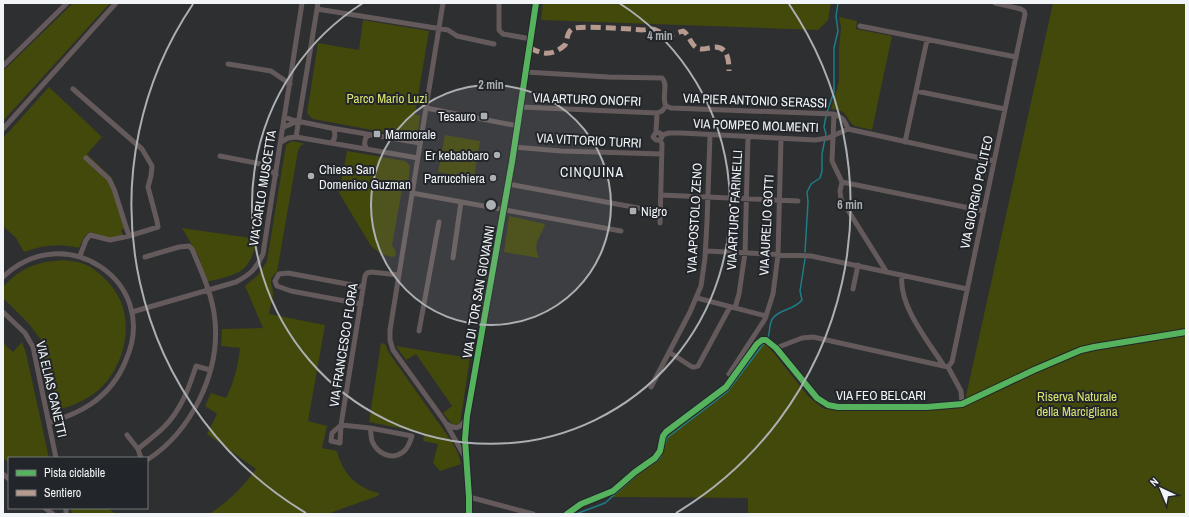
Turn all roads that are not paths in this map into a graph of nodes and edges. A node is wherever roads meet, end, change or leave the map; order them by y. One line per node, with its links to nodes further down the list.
1 (67, 3): 16 (street)
2 (116, 3): 31 (street)
3 (302, 3): 18 (street, VIA CARLO MUSCETTA)
4 (443, 3): 10 (street)
5 (499, 3): 11 (street)
6 (536, 3): 11 (street, VIA DI TOR SAN GIOVANNI)
7 (995, 3): 14 (street, VIA GIORGIO POLITEO)
8 (317, 6): 10 (street); 28 (street)
9 (860, 26): 12 (street)
10 (439, 29): 13 (street); 22 (street)
11 (531, 39): 17 (street, VIA DI TOR SAN GIOVANNI)
12 (927, 40): 14 (street); 20 (street)
13 (494, 44)
14 (1016, 58): 24 (street, VIA GIORGIO POLITEO)
15 (228, 64): 18 (street)
16 (3, 66)
17 (526, 72): 21 (street); 23 (street, VIA DI TOR SAN GIOVANNI)
18 (290, 84): 27 (street, VIA CARLO MUSCETTA)
19 (73, 89): 68 (street)
20 (916, 91): 24 (street); 42 (street)
21 (666, 106): 25 (street, VIA PIER ANTONIO SERASSI); 26 (street, VIA PIER ANTONIO SERASSI)
22 (426, 108): 29 (street); 44 (street)
23 (521, 108): 25 (street, VIA ARTURO ONOFRI); 29 (street, VIA DI TOR SAN GIOVANNI)
24 (1005, 109): 51 (street, VIA GIORGIO POLITEO)
25 (657, 113): 39 (street, VIA ARTURO ONOFRI)
26 (831, 114): 33 (street, VIA PIER ANTONIO SERASSI); 36 (street)
27 (285, 117): 28 (street); 30 (street, VIA CARLO MUSCETTA)
28 (299, 121): 30 (street); 32 (street); 37 (street)
29 (518, 126): 45 (street, VIA DI TOR SAN GIOVANNI)
30 (284, 127): 37 (street); 41 (street, VIA CARLO MUSCETTA)
31 (3, 129)
32 (334, 129): 34 (street); 43 (street)
33 (848, 129): 36 (street, VIA POMPEO MOLMENTI); 42 (street)
34 (370, 135): 44 (street); 46 (street)
35 (710, 135): 38 (street, VIA POMPEO MOLMENTI); 39 (street, VIA POMPEO MOLMENTI); 57 (street, VIA APOSTOLO ZENO)
36 (833, 136): 40 (street, VIA POMPEO MOLMENTI); 53 (street)
37 (296, 137): 41 (street); 43 (street)
38 (748, 137): 40 (street, VIA POMPEO MOLMENTI); 58 (street, VIA ARTURO FARINELLI)
39 (661, 138): 47 (street, VIA ARTURO ONOFRI)
40 (781, 138): 59 (street, VIA AURELIO GOTTI)
41 (281, 142): 52 (street, VIA CARLO MUSCETTA)
42 (905, 142): 51 (street)
43 (331, 143): 46 (street)
44 (420, 143): 50 (street)
45 (514, 147): 47 (street, VIA VITTORIO TURRI); 54 (street, VIA DI TOR SAN GIOVANNI)
46 (367, 150): 50 (street)
47 (662, 154): 56 (street, VIA ARTURO ONOFRI)
48 (220, 156): 52 (street)
49 (86, 158): 68 (street)
50 (418, 158): 55 (street)
51 (994, 161): 63 (street, VIA GIORGIO POLITEO)
52 (276, 175): 83 (street, VIA CARLO MUSCETTA)
53 (842, 182): 63 (street); 76 (street)
54 (508, 184): 62 (street, VIA DI TOR SAN GIOVANNI); 64 (street)
55 (412, 193): 61 (street); 77 (street)
56 (661, 195): 57 (street); 64 (street, VIA ARTURO ONOFRI)
57 (708, 197): 58 (street); 69 (street, VIA APOSTOLO ZENO)
58 (746, 199): 59 (street); 70 (street, VIA ARTURO FARINELLI)
59 (779, 200): 60 (street); 71 (street, VIA AURELIO GOTTI)
60 (798, 201)
61 (461, 202): 62 (street); 74 (street)
62 (503, 210): 67 (street); 101 (street, VIA DI TOR SAN GIOVANNI)
63 (984, 211): 81 (street, VIA GIORGIO POLITEO)
64 (660, 212): 66 (street, VIA ARTURO ONOFRI)
65 (439, 222): 90 (street)
66 (660, 223)
67 (620, 231)
68 (129, 236): 72 (street)
69 (706, 251): 70 (street); 84 (street, VIA APOSTOLO ZENO)
70 (745, 253): 71 (street); 86 (street, VIA ARTURO FARINELLI)
71 (778, 255): 75 (street); 89 (street, VIA AURELIO GOTTI)
72 (80, 256): 79 (street); 88 (street)
73 (145, 257): 83 (street)
74 (453, 258)
75 (858, 265): 76 (street); 82 (street)
76 (886, 271): 78 (street)
77 (399, 275): 80 (street, VIA FRANCESCO FLORA); 102 (street)
78 (902, 275): 81 (street); 96 (street)
79 (3, 277)
80 (363, 287): 85 (street, VIA FRANCESCO FLORA); 85 (street)
81 (967, 288): 96 (street, VIA GIORGIO POLITEO)
82 (853, 289)
83 (209, 290): 88 (street, VIA CARLO MUSCETTA); 97 (street)
84 (697, 298): 86 (street); 95 (street, VIA APOSTOLO ZENO)
85 (360, 304): 104 (street, VIA FRANCESCO FLORA)
86 (733, 307): 89 (street); 95 (street, VIA ARTURO FARINELLI)
87 (3, 312): 103 (street, VIA ELIAS CANETTI)
88 (132, 312): 103 (street)
89 (766, 316): 92 (street, VIA AURELIO GOTTI)
90 (419, 331)
91 (1186, 332): 100 (street, VIA FEO BELCARI)
92 (751, 342): 93 (street); 98 (street, VIA AURELIO GOTTI)
93 (756, 345): 94 (street, VIA FEO BELCARI); 115 (street)
94 (776, 348): 96 (street); 100 (street, VIA FEO BELCARI)
95 (669, 352): 99 (street, VIA APOSTOLO ZENO)
96 (946, 366): 100 (street)
97 (210, 370): 106 (street); 109 (street)
98 (729, 374)
99 (651, 387)
100 (962, 404)
101 (467, 416): 102 (street); 110 (street, VIA DI TOR SAN GIOVANNI)
102 (445, 422): 110 (street)
103 (49, 423): 107 (street, VIA ELIAS CANETTI)
104 (370, 428): 104 (street)
105 (127, 435): 106 (street)
106 (138, 449): 108 (street)
107 (56, 457)
108 (141, 457)
109 (148, 459)
110 (466, 460): 111 (street, VIA DI TOR SAN GIOVANNI)
111 (469, 497): 112 (street); 113 (street, VIA DI TOR SAN GIOVANNI)
112 (520, 512): 114 (street)
113 (469, 514)
114 (533, 514)
115 (567, 514)

